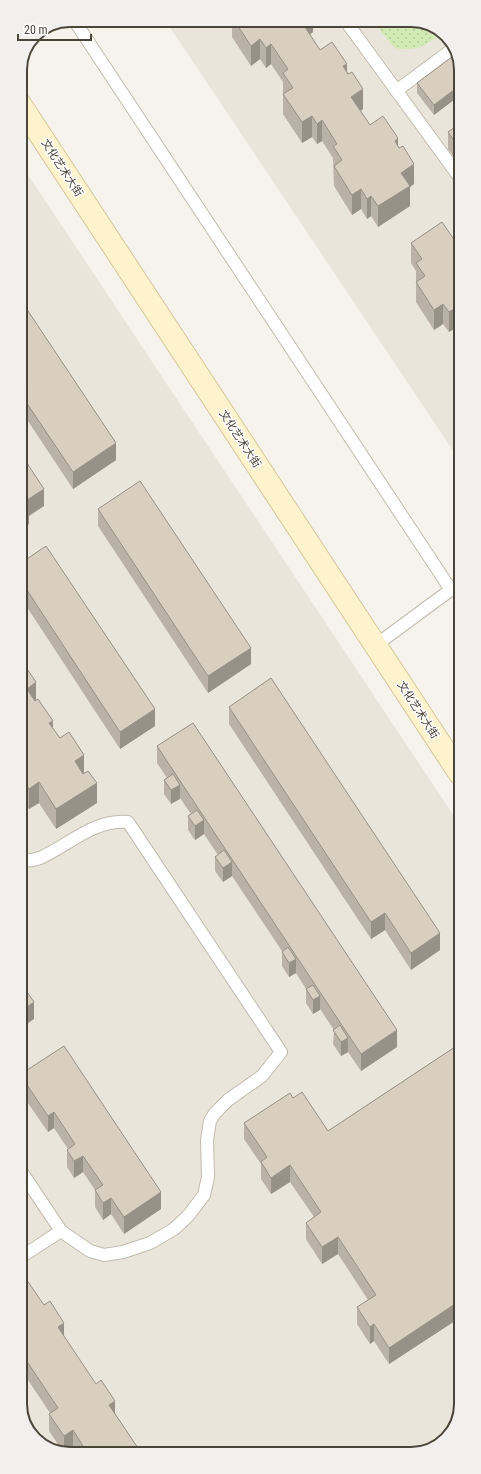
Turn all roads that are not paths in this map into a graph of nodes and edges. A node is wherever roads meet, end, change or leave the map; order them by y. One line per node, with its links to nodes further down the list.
1 (79, 27): 7 (lane)
2 (350, 27): 4 (lane)
3 (450, 51): 4 (lane)
4 (396, 91): 6 (lane)
5 (27, 115): 9 (street, 文化艺术大街)
6 (454, 170)
7 (454, 583)
8 (454, 587): 9 (lane)
9 (376, 645): 10 (street, 文化艺术大街)
10 (454, 765)
11 (27, 860): 13 (lane)
12 (27, 1179): 13 (lane)
13 (62, 1231): 14 (lane)
14 (27, 1254)

